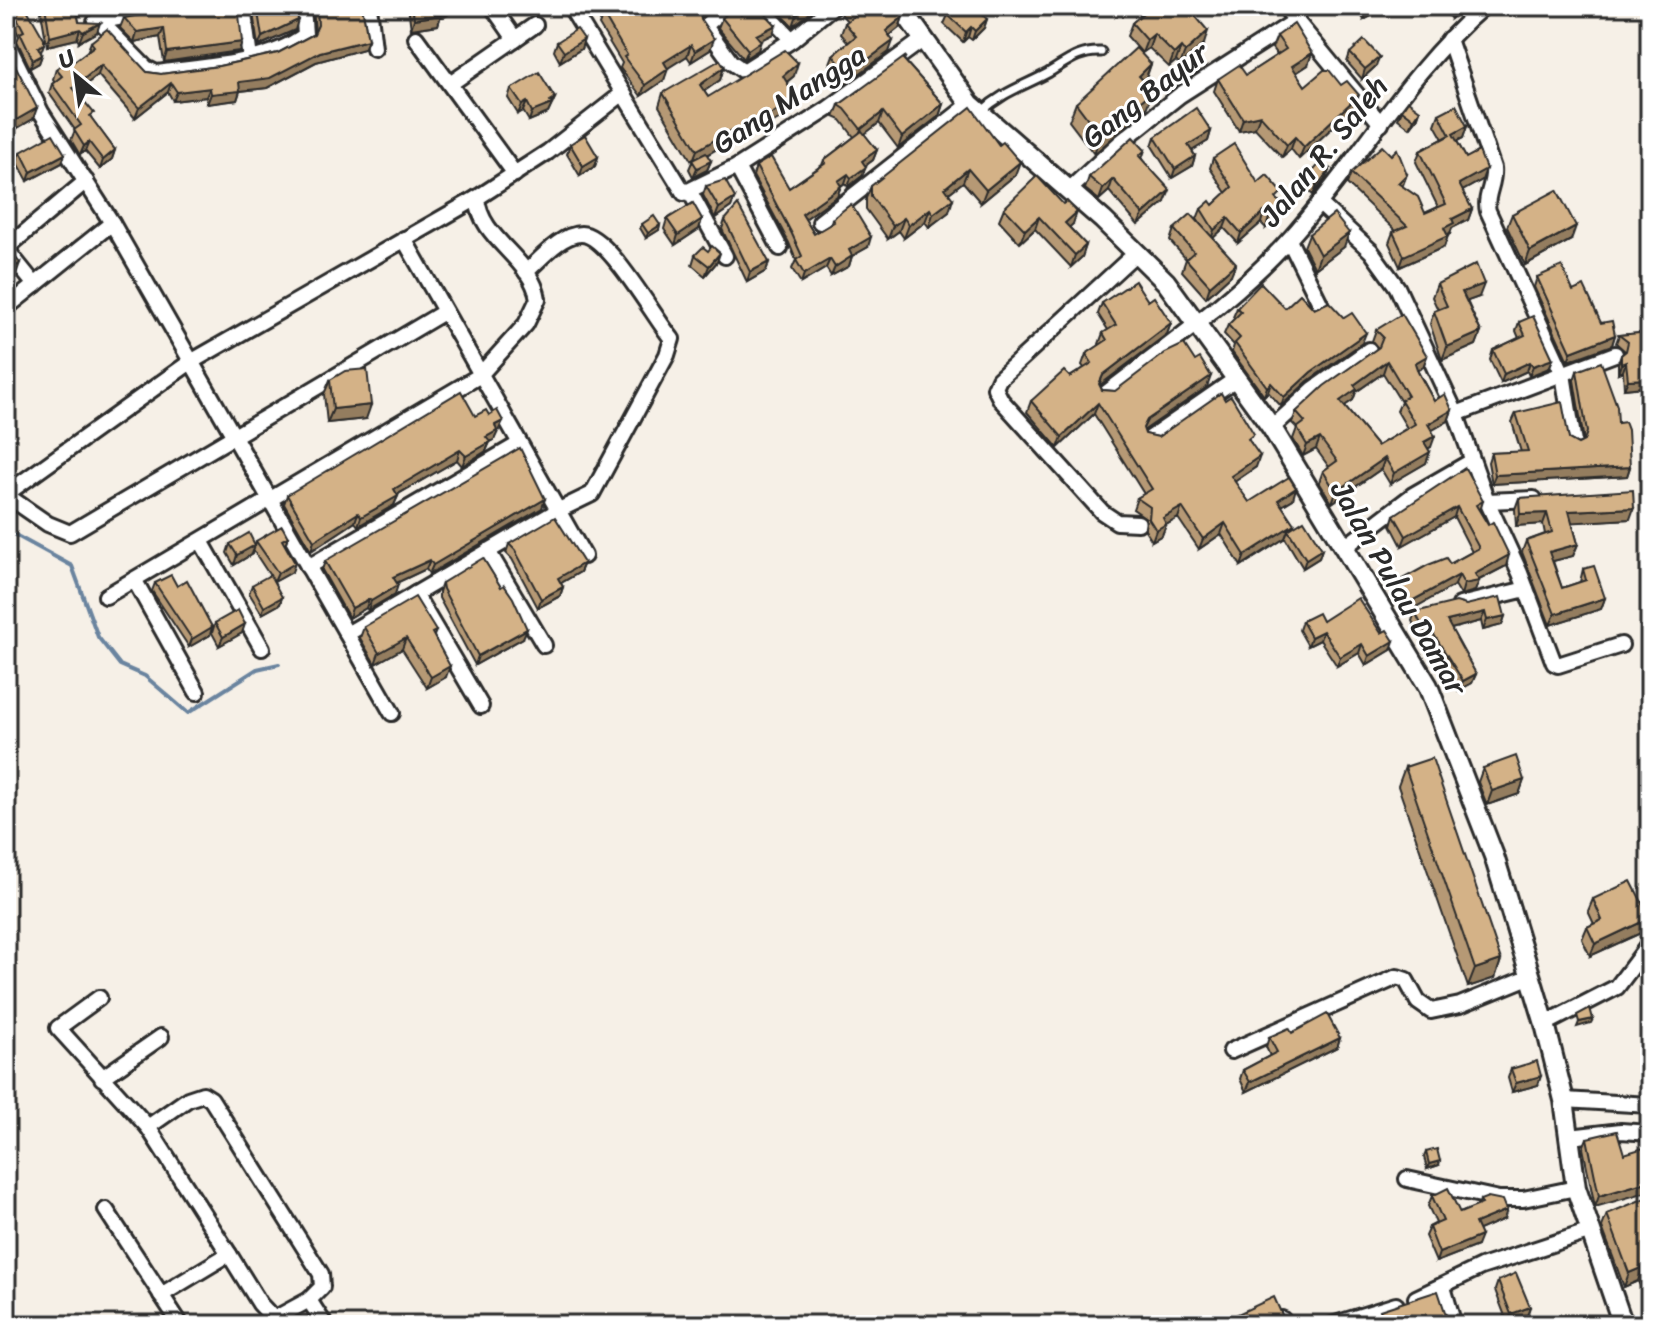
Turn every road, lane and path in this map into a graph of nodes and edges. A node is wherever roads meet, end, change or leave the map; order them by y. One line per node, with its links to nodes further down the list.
1 (186, 6): 14 (street)
2 (243, 6): 25 (street)
3 (303, 6): 25 (street)
4 (369, 6): 23 (street)
5 (492, 6): 18 (street)
6 (570, 6): 27 (street)
7 (728, 6): 20 (street)
8 (760, 6): 20 (street)
9 (833, 6): 20 (street)
10 (900, 6): 22 (street, Jalan Pulau Damar)
11 (1284, 6): 13 (street)
12 (1484, 6): 19 (street, Jalan R. Saleh)
13 (1297, 20): 29 (street); 33 (street, Gang Bayur)
14 (100, 21): 15 (street); 25 (street)
15 (83, 24)
16 (535, 25): 18 (street)
17 (416, 38): 26 (street)
18 (515, 39): 26 (street)
19 (1449, 39): 29 (street, Jalan R. Saleh); 53 (street)
20 (792, 40)
21 (6, 41): 32 (street)
22 (921, 41): 28 (street, Jalan Pulau Damar); 30 (street, Gang Mangga)
23 (374, 48)
24 (1101, 52): 28 (lane)
25 (250, 59)
26 (450, 84): 31 (street)
27 (622, 94): 31 (street); 34 (street)
28 (975, 108): 33 (street, Jalan Pulau Damar); 37 (street)
29 (1381, 124): 36 (street, Jalan R. Saleh)
30 (737, 167): 34 (street, Gang Mangga); 41 (street)
31 (515, 174): 35 (street)
32 (86, 181): 38 (street); 45 (street)
33 (1069, 190): 42 (street, Jalan Pulau Damar)
34 (686, 192): 43 (street)
35 (477, 198): 39 (street); 44 (street)
36 (1320, 204): 40 (street, Jalan R. Saleh); 57 (street)
37 (820, 222)
38 (112, 223): 45 (street); 52 (street)
39 (404, 239): 48 (street); 52 (street)
40 (1289, 240): 46 (street); 49 (street, Jalan R. Saleh)
41 (780, 248)
42 (1137, 252): 49 (street, Jalan Pulau Damar); 69 (street)
43 (725, 256)
44 (526, 272): 54 (street); 68 (street)
45 (35, 285): 47 (street)
46 (1320, 303)
47 (6, 308)
48 (444, 312): 54 (street); 59 (street)
49 (1196, 321): 55 (street, Jalan Pulau Damar); 56 (street, Jalan R. Saleh)
50 (1369, 350): 58 (street)
51 (1615, 354): 53 (street)
52 (189, 363): 59 (street); 64 (street)
53 (1563, 374): 57 (street); 61 (street)
54 (479, 376): 62 (street); 66 (street)
55 (1237, 378): 58 (street, Jalan Pulau Damar); 60 (street)
56 (1105, 394)
57 (1456, 414): 63 (street)
58 (1272, 428): 71 (street, Jalan Pulau Damar)
59 (231, 437): 64 (street); 66 (street)
60 (1149, 439)
61 (1574, 443)
62 (519, 444): 68 (street); 74 (street)
63 (1472, 461): 67 (street); 71 (street)
64 (6, 495)
65 (1546, 498): 67 (street)
66 (269, 501): 70 (street); 74 (street)
67 (1487, 501): 76 (street)
68 (557, 511): 72 (street); 73 (street)
69 (1138, 523)
70 (201, 541): 75 (street); 83 (street)
71 (1345, 547): 88 (street, Jalan Pulau Damar)
72 (488, 551): 77 (street); 81 (street)
73 (584, 556)
74 (308, 567): 80 (street)
75 (135, 581): 78 (street); 84 (street)
76 (1526, 589): 79 (street); 82 (street)
77 (415, 594): 80 (street); 85 (street)
78 (106, 596)
79 (1460, 605)
80 (347, 634): 86 (street)
81 (544, 645)
82 (1621, 645)
83 (262, 648)
84 (197, 692)
85 (481, 706)
86 (392, 713)
87 (1650, 943): 90 (street)
88 (1531, 976): 90 (street, Jalan Pulau Damar); 92 (street)
89 (99, 998): 93 (street)
90 (1545, 1024): 95 (street, Jalan Pulau Damar)
91 (161, 1037): 93 (street)
92 (1231, 1051)
93 (102, 1078): 96 (street)
94 (1650, 1105): 95 (street)
95 (1567, 1120): 97 (street); 99 (street, Jalan Pulau Damar)
96 (148, 1127): 102 (street); 105 (street)
97 (1650, 1133)
98 (1407, 1179): 99 (street)
99 (1576, 1188): 101 (street, Jalan Pulau Damar)
100 (106, 1210): 104 (street)
101 (1591, 1231): 103 (street); 111 (street, Jalan Pulau Damar)
102 (229, 1254): 104 (street); 105 (street)
103 (1443, 1287): 109 (street); 110 (street)
104 (161, 1295): 107 (street)
105 (309, 1300): 108 (street)
106 (1650, 1320): 112 (lane)
107 (181, 1325)
108 (325, 1325)
109 (1332, 1325)
110 (1454, 1325)
111 (1623, 1325)
112 (1640, 1325)

